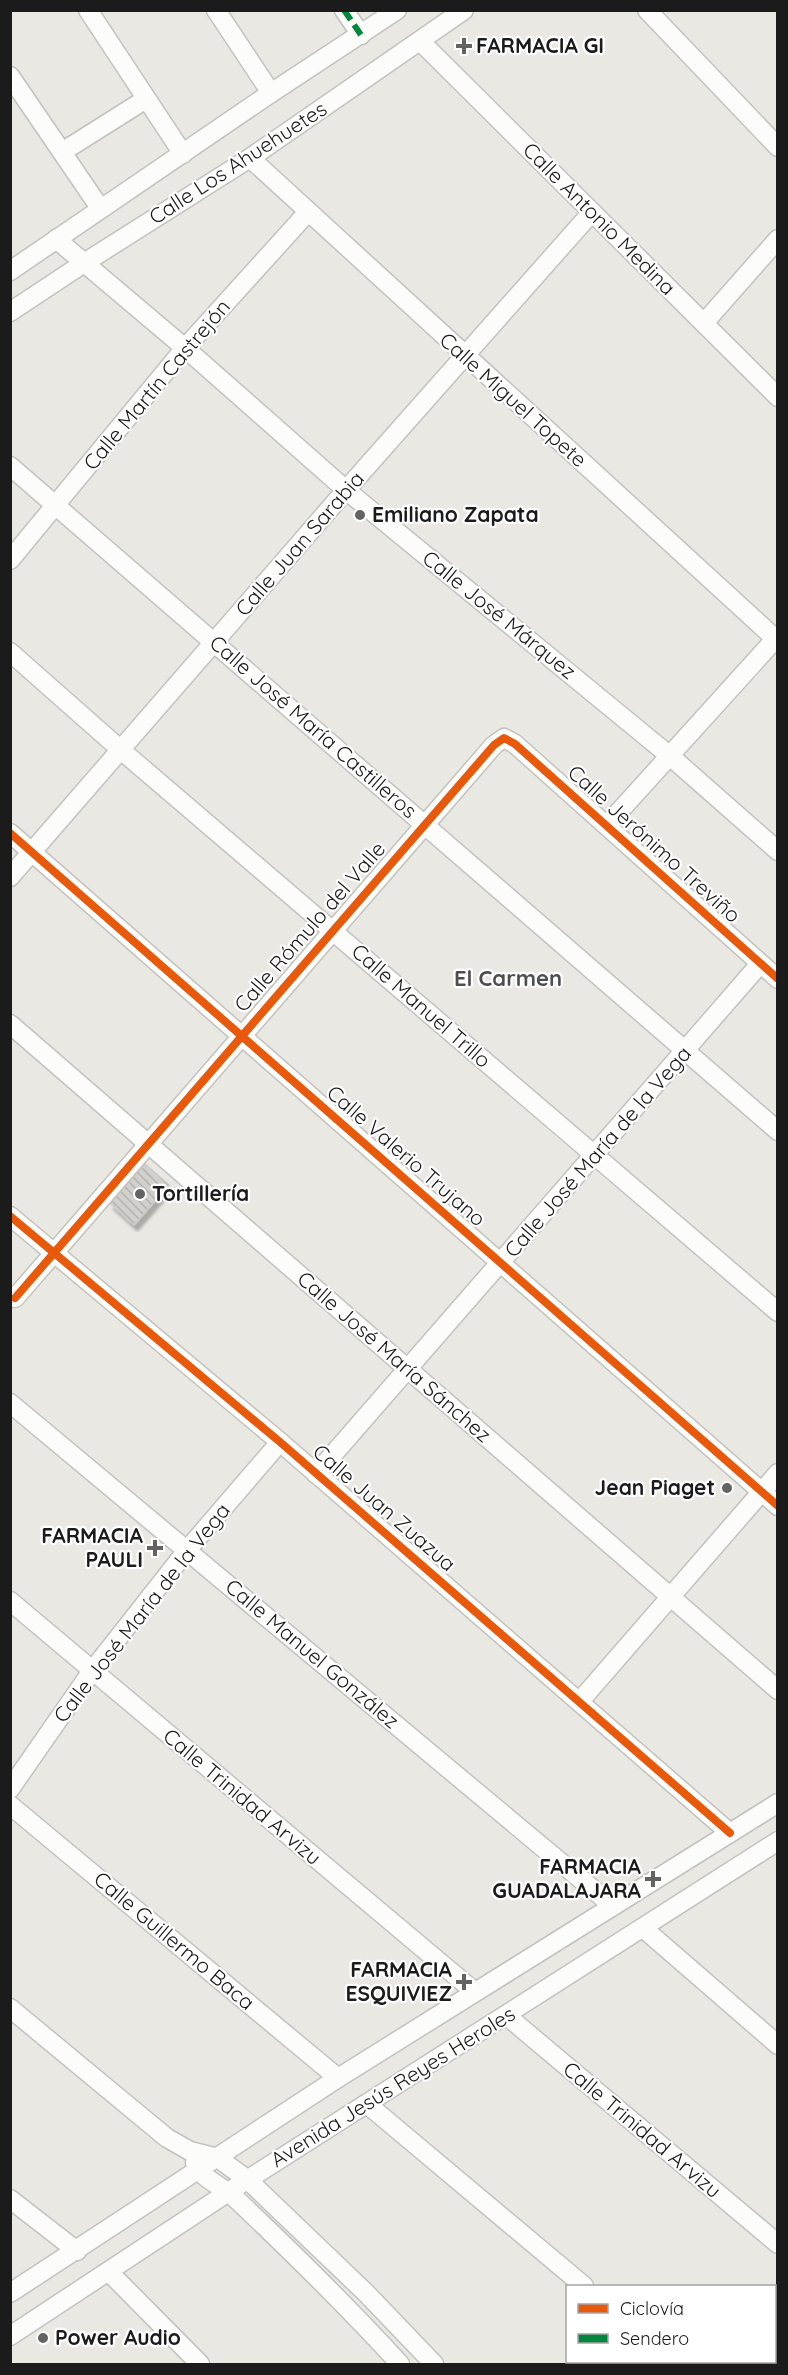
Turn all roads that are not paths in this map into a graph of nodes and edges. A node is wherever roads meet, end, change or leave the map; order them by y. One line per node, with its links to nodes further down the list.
1 (88, 10): 11 (street)
2 (216, 10): 10 (street)
3 (344, 10): 7 (street)
4 (397, 10): 7 (street, Calle Los Ahuehuetes)
5 (464, 10): 8 (street, Calle Los Ahuehuetes)
6 (648, 10): 12 (street)
7 (361, 35): 10 (street, Calle Los Ahuehuetes)
8 (420, 41): 15 (street, Calle Los Ahuehuetes); 17 (street, Calle Antonio Medina)
9 (10, 76): 13 (street)
10 (271, 93): 14 (street, Calle Los Ahuehuetes)
11 (146, 99): 13 (street); 14 (street)
12 (777, 147)
13 (62, 152): 16 (street)
14 (183, 154): 16 (street, Calle Los Ahuehuetes)
15 (250, 158): 18 (street, Calle Miguel Topete); 21 (street, Calle Los Ahuehuetes)
16 (100, 208): 19 (street, Calle Los Ahuehuetes)
17 (592, 212): 24 (street, Calle Antonio Medina); 26 (street, Calle Juan Sarabia)
18 (308, 213): 25 (street, Calle Martín Castrejón); 26 (street, Calle Miguel Topete)
19 (56, 239): 21 (street, Calle José Márquez); 22 (street, Calle Los Ahuehuetes)
20 (777, 239): 24 (street)
21 (84, 263): 23 (street, Calle Los Ahuehuetes); 25 (street, Calle José Márquez)
22 (10, 271)
23 (10, 312)
24 (704, 323): 27 (street, Calle Antonio Medina)
25 (185, 348): 29 (street, Calle José Márquez); 30 (street, Calle Martín Castrejón)
26 (465, 356): 29 (street, Calle Juan Sarabia); 32 (street, Calle Miguel Topete)
27 (777, 397)
28 (10, 466): 30 (street, Calle José María Castilleros)
29 (346, 490): 33 (street, Calle Juan Sarabia); 37 (street, Calle José Márquez)
30 (56, 506): 31 (street, Calle Martín Castrejón); 33 (street, Calle José María Castilleros)
31 (10, 560)
32 (777, 638): 37 (street)
33 (216, 642): 36 (street, Calle Juan Sarabia); 38 (street, Calle José María Castilleros)
34 (10, 652): 36 (street, Calle Manuel Trillo)
35 (504, 738): 38 (street, Calle Rómulo del Valle); 39 (street, Calle Jerónimo Treviño)
36 (121, 750): 42 (street, Calle Juan Sarabia); 44 (street, Calle Manuel Trillo)
37 (670, 756): 39 (street); 41 (street, Calle José Márquez)
38 (424, 824): 44 (street, Calle Rómulo del Valle); 49 (street, Calle José María Castilleros)
39 (607, 825): 45 (street, Calle Jerónimo Treviño)
40 (10, 833): 42 (street, Calle Valerio Trujano)
41 (777, 851)
42 (32, 852): 43 (street, Calle Juan Sarabia); 48 (street, Calle Valerio Trujano)
43 (10, 877)
44 (332, 930): 48 (street, Calle Rómulo del Valle); 52 (street, Calle Manuel Trillo)
45 (760, 964): 46 (street, Calle Jerónimo Treviño); 49 (street, Calle José María de la Vega)
46 (777, 979)
47 (10, 1023): 51 (street, Calle José María Sánchez)
48 (241, 1035): 51 (street, Calle Rómulo del Valle); 55 (street, Calle Valerio Trujano)
49 (686, 1052): 50 (street, Calle José María Castilleros); 52 (street, Calle José María de la Vega)
50 (777, 1131)
51 (148, 1143): 54 (street, Calle Rómulo del Valle); 58 (street, Calle José María Sánchez)
52 (595, 1156): 55 (street, Calle José María de la Vega); 57 (street, Calle Manuel Trillo)
53 (10, 1216): 54 (street, Calle Juan Zuazua)
54 (54, 1253): 56 (street, Calle Rómulo del Valle); 60 (street, Calle Juan Zuazua)
55 (501, 1263): 58 (street, Calle José María de la Vega); 63 (street, Calle Valerio Trujano)
56 (15, 1298)
57 (777, 1312)
58 (408, 1369): 61 (street, Calle José María de la Vega); 66 (street, Calle José María Sánchez)
59 (10, 1403): 65 (street, Calle Manuel González)
60 (280, 1442): 61 (street, Calle Juan Zuazua); 65 (street, Calle José María de la Vega)
61 (316, 1473): 70 (street, Calle Juan Zuazua)
62 (777, 1473): 63 (street)
63 (761, 1491): 64 (street, Calle Valerio Trujano); 66 (street)
64 (777, 1506)
65 (188, 1549): 68 (street, Calle José María de la Vega); 76 (street, Calle Manuel González)
66 (670, 1596): 69 (street, Calle José María Sánchez); 70 (street)
67 (10, 1601): 68 (street, Calle Trinidad Arvizu)
68 (92, 1671): 71 (street, Calle José María de la Vega); 78 (street, Calle Trinidad Arvizu)
69 (777, 1690)
70 (580, 1701): 74 (street, Calle Juan Zuazua)
71 (10, 1789)
72 (777, 1803): 74 (street, Avenida Jesús Reyes Heroles)
73 (10, 1805): 82 (street, Calle Guillermo Baca)
74 (730, 1833): 76 (street, Avenida Jesús Reyes Heroles)
75 (777, 1840): 77 (street, Avenida Jesús Reyes Heroles)
76 (613, 1906): 78 (street, Avenida Jesús Reyes Heroles)
77 (643, 1928): 80 (street, Avenida Jesús Reyes Heroles); 81 (street)
78 (475, 1992): 82 (street, Avenida Jesús Reyes Heroles)
79 (10, 2008): 84 (street)
80 (507, 2016): 83 (street, Avenida Jesús Reyes Heroles); 90 (street, Calle Trinidad Arvizu)
81 (777, 2044)
82 (338, 2078): 85 (street, Avenida Jesús Reyes Heroles)
83 (368, 2104): 87 (street, Avenida Jesús Reyes Heroles); 93 (street)
84 (190, 2151): 85 (street); 86 (street)
85 (218, 2158): 86 (street, Avenida Jesús Reyes Heroles); 87 (street)
86 (198, 2171): 88 (street); 91 (street, Avenida Jesús Reyes Heroles)
87 (248, 2180): 88 (street, Avenida Jesús Reyes Heroles); 98 (street)
88 (229, 2192): 92 (street, Avenida Jesús Reyes Heroles); 97 (street)
89 (10, 2199): 91 (street)
90 (777, 2244)
91 (77, 2251): 94 (street, Avenida Jesús Reyes Heroles)
92 (109, 2272): 95 (street, Avenida Jesús Reyes Heroles); 96 (street)
93 (583, 2285)
94 (10, 2293)
95 (10, 2336)
96 (200, 2364)
97 (400, 2364)
98 (434, 2364)

